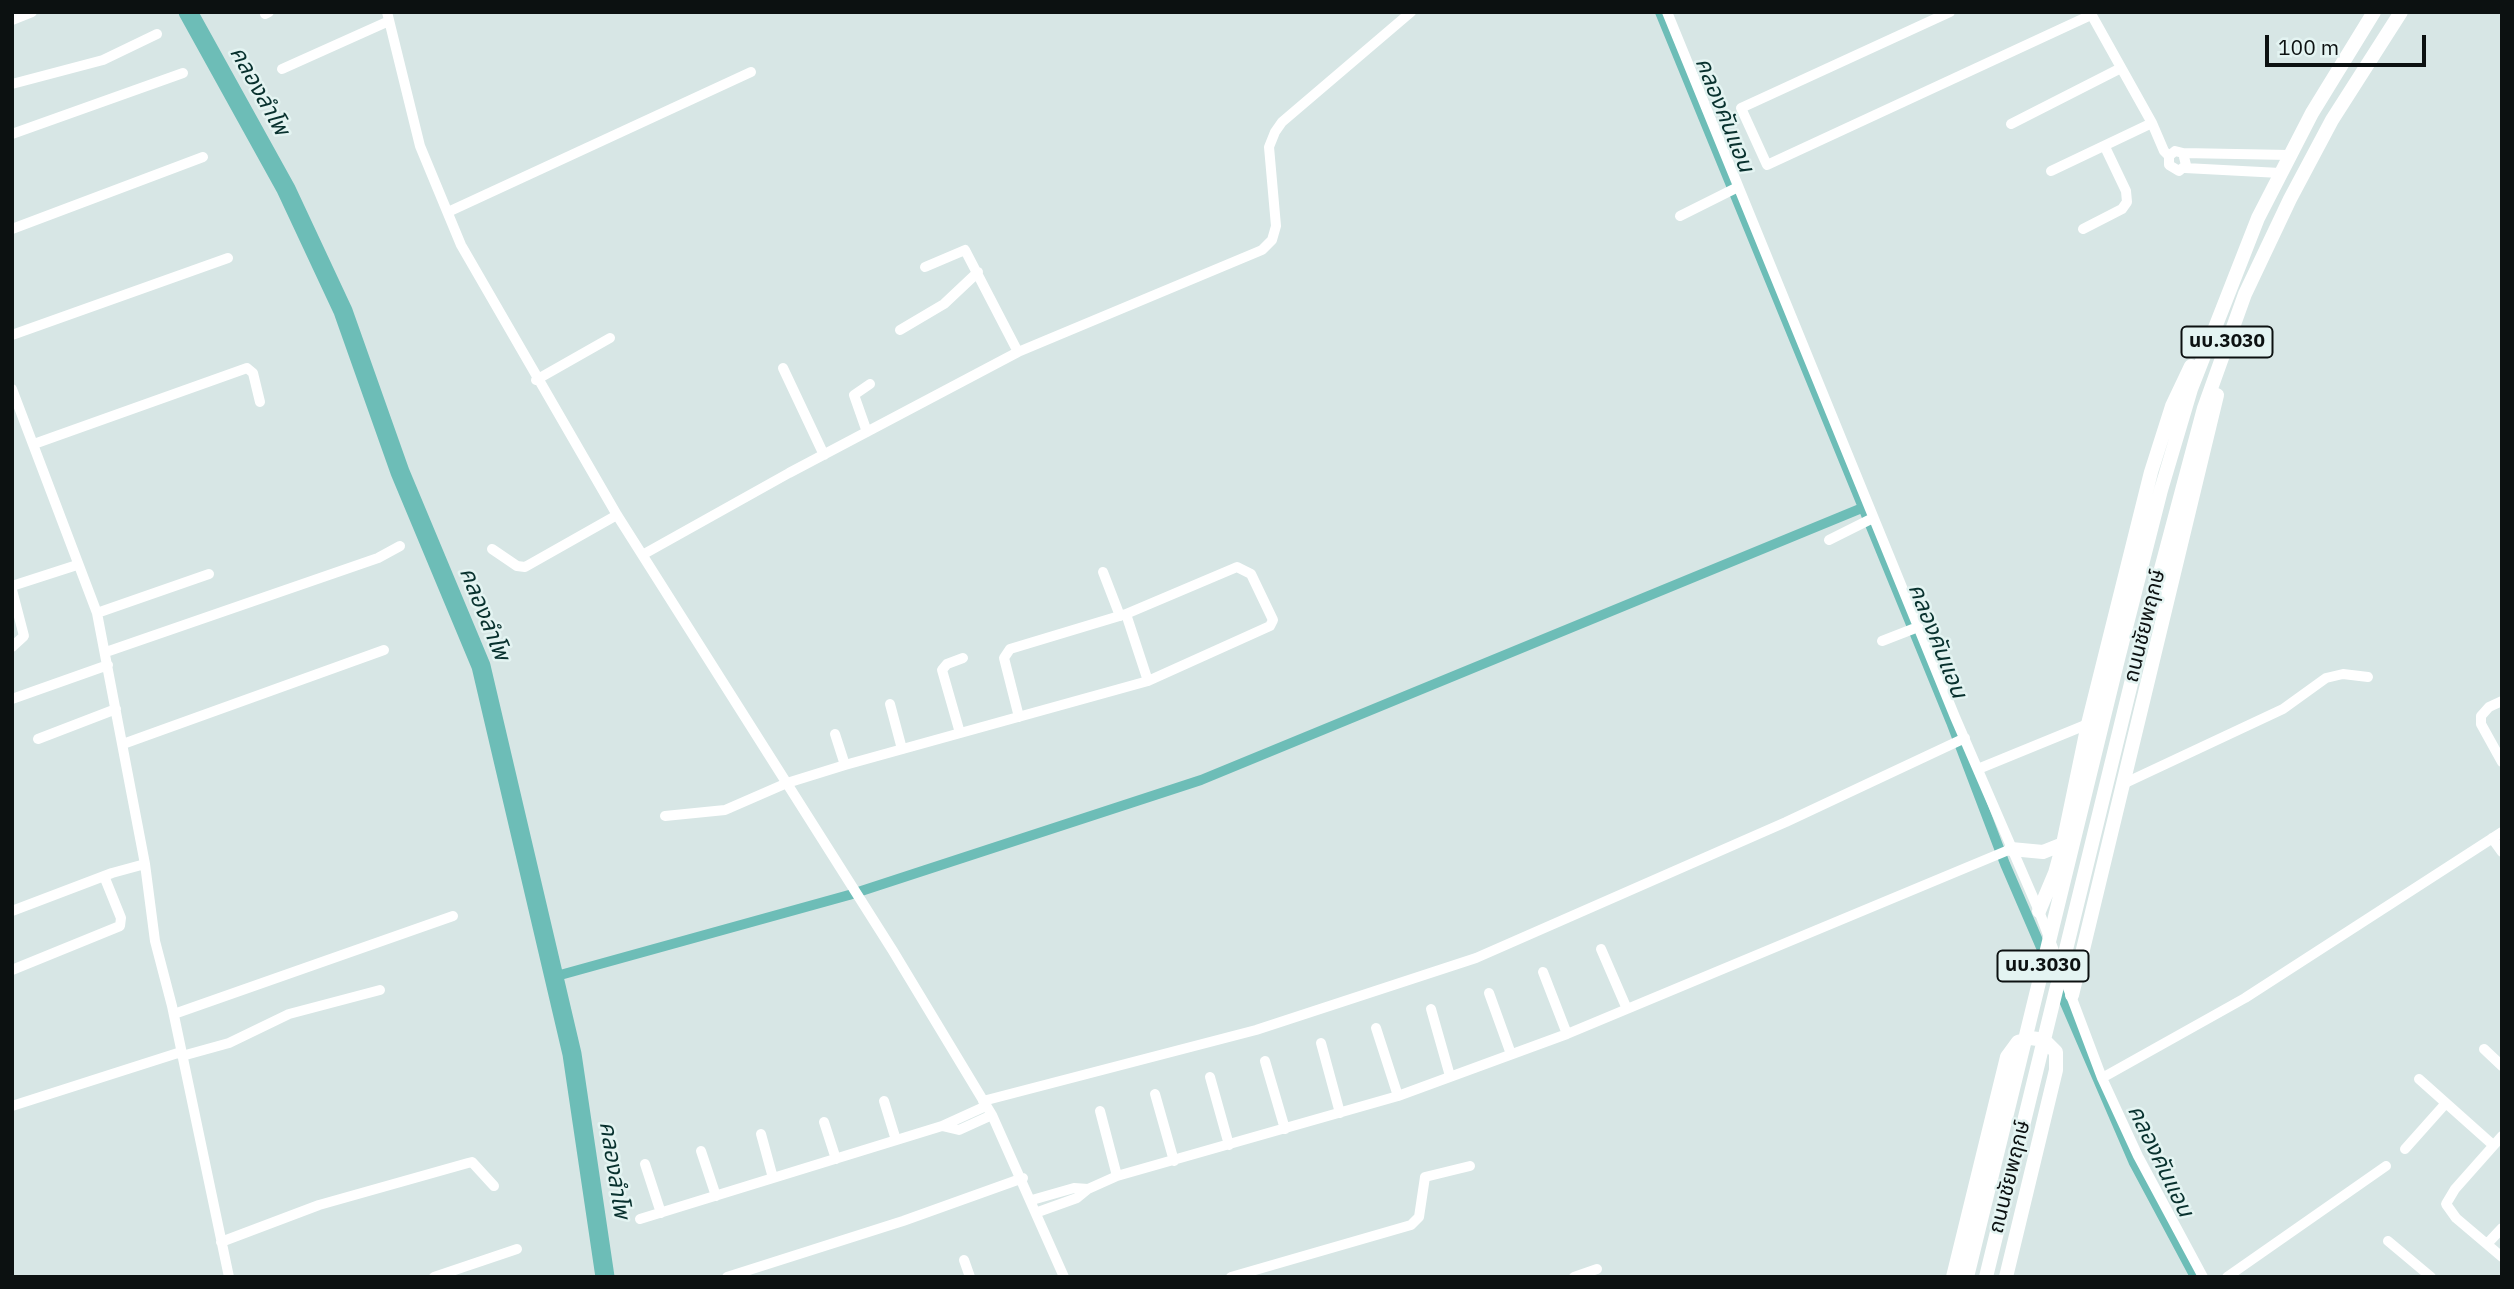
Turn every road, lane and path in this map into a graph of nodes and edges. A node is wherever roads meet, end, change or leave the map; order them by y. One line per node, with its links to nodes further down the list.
1 (32, 12): 11 (street)
2 (1411, 12): 44 (street)
3 (1667, 12): 31 (street)
4 (1950, 12): 9 (street)
5 (2368, 12): 14 (main road)
6 (2374, 12): 14 (main road, ถนนชัยพฤกษ์ / นบ.3030)
7 (2401, 12): 13 (main road, ถนนชัยพฤกษ์ / นบ.3030)
8 (2408, 12): 13 (main road)
9 (2091, 13): 15 (street)
10 (388, 17): 16 (street); 32 (street)
11 (12, 20)
12 (157, 34): 19 (street)
13 (2376, 49): 40 (main road, ถนนชัยพฤกษ์ / นบ.3030)
14 (2339, 66): 25 (main road, ถนนชัยพฤกษ์ / นบ.3030)
15 (2121, 68): 20 (street); 21 (street)
16 (282, 69)
17 (751, 72): 32 (street)
18 (183, 73): 22 (street)
19 (12, 84)
20 (2152, 123): 23 (street); 26 (street)
21 (2011, 124)
22 (12, 134)
23 (2105, 148): 29 (street); 35 (street)
24 (2183, 153): 25 (street); 26 (street); 28 (street)
25 (2289, 155): 30 (main road, ถนนชัยพฤกษ์ / นบ.3030)
26 (2169, 156): 28 (street)
27 (203, 157): 34 (street)
28 (2185, 167): 30 (street)
29 (2051, 171)
30 (2280, 173): 39 (main road, ถนนชัยพฤกษ์ / นบ.3030)
31 (1736, 188): 33 (street); 55 (street)
32 (448, 212): 46 (street)
33 (1679, 216)
34 (12, 229)
35 (2083, 229)
36 (228, 258): 42 (street)
37 (925, 267): 38 (street)
38 (978, 272): 41 (street); 44 (street)
39 (2218, 315): 80 (main road); 173 (main road, ถนนชัยพฤกษ์ / นบ.3030)
40 (2236, 319): 91 (main road); 174 (main road, ถนนชัยพฤกษ์ / นบ.3030)
41 (900, 330)
42 (12, 335)
43 (610, 338): 46 (street)
44 (1018, 352): 51 (street)
45 (783, 368): 53 (street)
46 (536, 380): 54 (street)
47 (870, 384): 51 (street)
48 (12, 389): 50 (street)
49 (260, 402): 52 (street)
50 (17, 417): 52 (street)
51 (867, 432): 53 (street)
52 (34, 444): 60 (street)
53 (824, 454): 59 (street)
54 (617, 515): 58 (street); 59 (street)
55 (1870, 519): 56 (street); 66 (street)
56 (1829, 540)
57 (400, 546): 70 (street)
58 (492, 548)
59 (644, 554): 90 (street)
60 (77, 565): 63 (street); 64 (street)
61 (1103, 572): 65 (street)
62 (209, 574): 64 (street)
63 (12, 588): 68 (street)
64 (97, 613): 70 (street)
65 (1123, 615): 74 (street); 74 (street); 79 (street)
66 (1916, 628): 67 (street); 83 (street)
67 (1887, 639)
68 (12, 647)
69 (384, 650): 85 (street)
70 (106, 652): 72 (street)
71 (963, 658): 81 (street)
72 (108, 665): 75 (street); 78 (street)
73 (2368, 677): 91 (street)
74 (1148, 681): 79 (street)
75 (12, 699)
76 (2502, 701): 87 (street)
77 (890, 704): 86 (street)
78 (116, 709): 84 (street); 85 (street)
79 (1018, 717): 81 (street)
80 (2088, 724): 89 (street); 94 (main road)
81 (960, 733): 86 (street)
82 (835, 734): 88 (street)
83 (1964, 738): 89 (street); 130 (street)
84 (38, 739)
85 (123, 744): 97 (street)
86 (902, 749): 88 (street)
87 (2502, 762)
88 (845, 765): 90 (street)
89 (1979, 769): 95 (street)
90 (787, 783): 92 (street); 130 (street)
91 (2123, 784): 99 (main road)
92 (665, 816)
93 (2497, 835): 96 (street); 123 (street)
94 (2063, 844): 95 (main road); 98 (main road)
95 (2006, 850): 102 (street); 111 (street)
96 (2502, 852)
97 (145, 864): 100 (street); 112 (street)
98 (2054, 873): 99 (main road); 102 (main road)
99 (2102, 874): 109 (main road)
100 (104, 876): 101 (street); 105 (street)
101 (12, 911)
102 (2039, 911): 109 (street)
103 (453, 916): 112 (street)
104 (1601, 950): 111 (street)
105 (12, 970)
106 (1544, 972): 114 (street)
107 (380, 990): 117 (street)
108 (1489, 993): 118 (street)
109 (2072, 996): 123 (street)
110 (1431, 1009): 121 (street)
111 (1627, 1009): 114 (street)
112 (174, 1014): 117 (street)
113 (1376, 1028): 126 (street)
114 (1567, 1034): 118 (street)
115 (1321, 1042): 132 (street)
116 (2484, 1049): 120 (street)
117 (182, 1054): 129 (street); 159 (street)
118 (1511, 1054): 121 (street)
119 (1265, 1061): 134 (street)
120 (2502, 1066)
121 (1450, 1076): 126 (street)
122 (1210, 1077): 138 (street)
123 (2102, 1078): 176 (street)
124 (2419, 1079): 128 (street)
125 (1155, 1094): 143 (street)
126 (1398, 1096): 132 (street)
127 (884, 1101): 137 (street)
128 (2446, 1103): 139 (street); 140 (street)
129 (12, 1106)
130 (987, 1107): 137 (street); 149 (street)
131 (1100, 1111): 147 (street)
132 (1340, 1113): 134 (street)
133 (824, 1122): 142 (street)
134 (1285, 1129): 138 (street)
135 (761, 1134): 148 (street)
136 (2502, 1136): 139 (street)
137 (896, 1140): 142 (street)
138 (1229, 1145): 143 (street)
139 (2493, 1145): 160 (street)
140 (2405, 1149)
141 (701, 1151): 152 (street)
142 (836, 1159): 148 (street)
143 (1174, 1161): 147 (street)
144 (645, 1164): 155 (street)
145 (1470, 1166): 170 (street)
146 (2386, 1166): 177 (street)
147 (1117, 1176): 151 (street)
148 (773, 1178): 152 (street)
149 (1023, 1178): 153 (street); 167 (street)
150 (494, 1186): 159 (street)
151 (1088, 1189): 153 (street); 154 (street)
152 (716, 1196): 155 (street)
153 (1032, 1200): 154 (street)
154 (1038, 1212): 169 (street)
155 (660, 1213): 156 (street)
156 (640, 1219)
157 (2502, 1228): 160 (street)
158 (2388, 1241): 178 (street)
159 (221, 1242): 165 (street)
160 (2487, 1244): 162 (street)
161 (517, 1249): 166 (street)
162 (2502, 1257)
163 (964, 1259): 168 (street)
164 (1597, 1269): 171 (street)
165 (229, 1277)
166 (434, 1277)
167 (727, 1277)
168 (970, 1277)
169 (1064, 1277)
170 (1231, 1277)
171 (1574, 1277)
172 (1953, 1277): 175 (main road)
173 (1967, 1277)
174 (1986, 1277)
175 (2006, 1277)
176 (2203, 1277)
177 (2227, 1277)
178 (2431, 1277)

